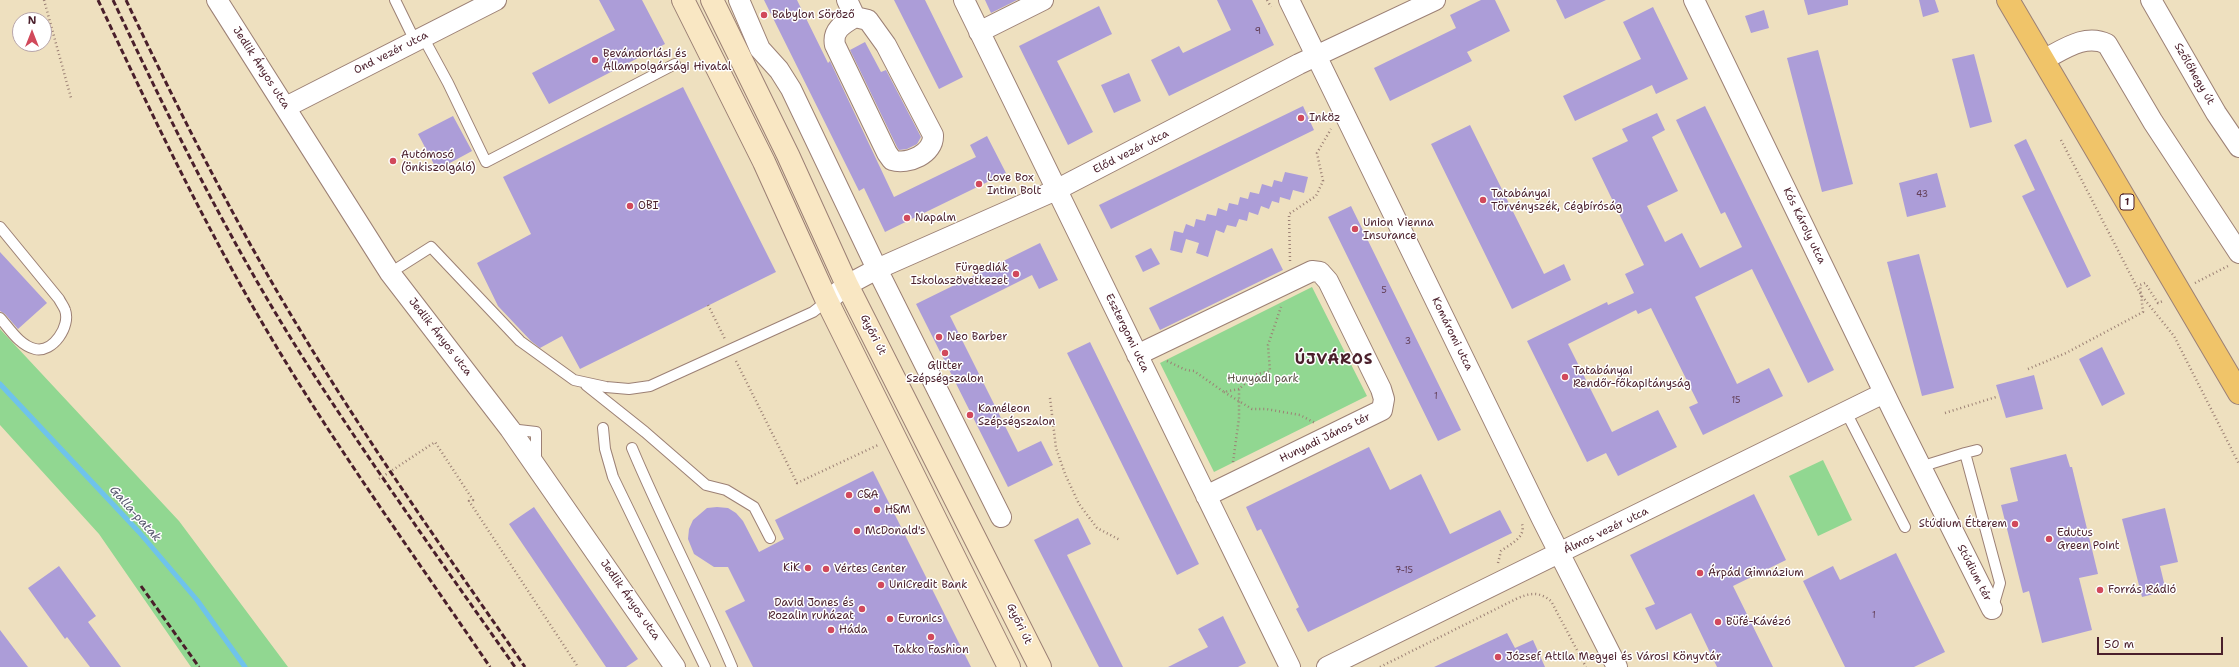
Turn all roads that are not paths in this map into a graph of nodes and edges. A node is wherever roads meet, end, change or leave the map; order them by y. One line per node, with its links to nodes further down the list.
1 (216, 0): 20 (street, Jedlik Ányos utca)
2 (395, 0): 16 (lane)
3 (496, 0): 16 (street, Ond vezér utca)
4 (684, 0): 28 (main road)
5 (712, 0): 27 (main road, Győri út)
6 (739, 0): 25 (street)
7 (964, 0): 15 (street, Esztergomi utca)
8 (1044, 0): 15 (street)
9 (1289, 0): 17 (street, Komáromi utca)
10 (1435, 0): 17 (street, Előd vezér utca)
11 (1694, 0): 32 (street, Kós Károly utca)
12 (2008, 0): 18 (main road, 1)
13 (2151, 0): 21 (street, Szőlőhegy út)
14 (851, 8): 14 (street)
15 (979, 32): 22 (street, Esztergomi utca)
16 (419, 39): 19 (lane); 20 (street, Ond vezér utca)
17 (1318, 56): 22 (street, Előd vezér utca); 46 (street, Komáromi utca)
18 (2043, 60): 24 (street); 33 (main road, 1)
19 (674, 64)
20 (286, 107): 26 (street, Jedlik Ányos utca)
21 (2239, 147)
22 (1056, 190): 25 (street, Előd vezér utca); 30 (street, Esztergomi utca)
23 (0, 227): 29 (lane)
24 (2236, 258)
25 (877, 269): 27 (street, Előd vezér utca); 43 (street)
26 (390, 273): 31 (lane); 36 (street, Jedlik Ányos utca)
27 (847, 284): 28 (street, Előd vezér utca); 52 (main road, Győri út)
28 (827, 301): 31 (lane); 51 (main road)
29 (0, 318)
30 (1141, 353): 42 (street, Esztergomi utca); 42 (street, Hunyadi János tér)
31 (585, 384): 45 (lane)
32 (1884, 393): 34 (street, Álmos vezér utca); 40 (street, Kós Károly utca)
33 (2239, 393)
34 (1846, 412): 44 (lane); 46 (street, Álmos vezér utca)
35 (603, 428): 49 (lane)
36 (510, 429): 41 (street, Jedlik Ányos utca); 41 (lane)
37 (632, 448): 50 (lane)
38 (1977, 450): 39 (lane)
39 (1965, 453): 40 (lane); 47 (lane)
40 (1920, 456): 47 (street, Stúdium tér)
41 (538, 472): 48 (street, Jedlik Ányos utca)
42 (1206, 496): 53 (street, Esztergomi utca)
43 (1001, 517)
44 (1905, 527)
45 (770, 538)
46 (1559, 554): 54 (street, Álmos vezér utca); 55 (street, Komáromi utca)
47 (1992, 609)
48 (675, 667)
49 (704, 667)
50 (732, 667)
51 (1009, 667)
52 (1040, 667)
53 (1290, 667)
54 (1327, 667)
55 (1617, 667)

